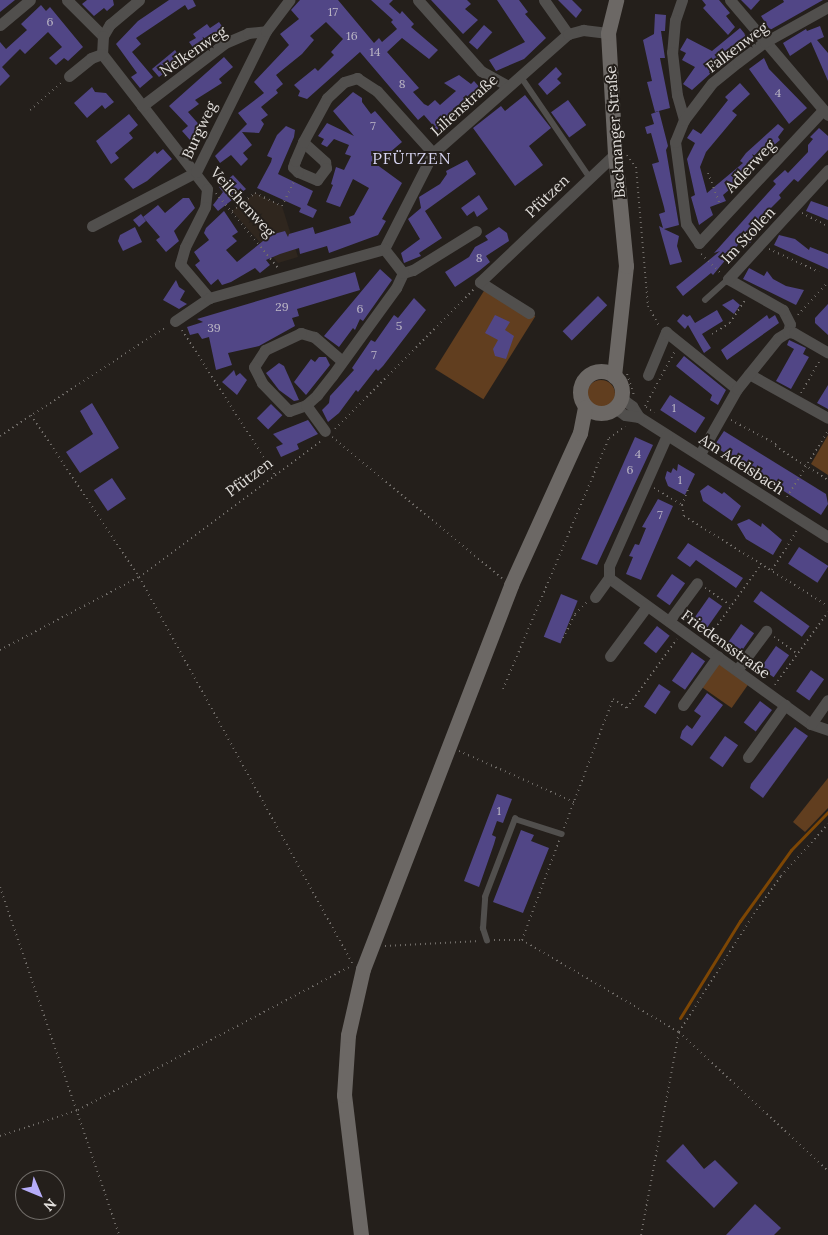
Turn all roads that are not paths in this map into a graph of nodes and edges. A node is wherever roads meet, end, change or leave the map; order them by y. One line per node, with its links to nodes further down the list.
1 (30, 0): 11 (street)
2 (67, 0): 15 (street)
3 (139, 0): 15 (street)
4 (289, 0): 12 (street, Burgweg)
5 (418, 0): 20 (street)
6 (544, 0): 14 (street)
7 (616, 0): 13 (street, Backnanger Straße)
8 (682, 0): 23 (street)
9 (730, 0): 16 (street)
10 (828, 8): 16 (street, Falkenweg)
11 (0, 25)
12 (266, 31): 21 (street, Nelkenweg); 28 (street, Burgweg)
13 (608, 33): 14 (street); 26 (street, Backnanger Straße)
14 (568, 34): 18 (street, Lilienstraße)
15 (103, 36): 17 (street)
16 (765, 42): 22 (street); 23 (street, Falkenweg)
17 (102, 54): 19 (street); 21 (street, Veilchenweg)
18 (520, 75): 20 (street, Lilienstraße); 29 (lane)
19 (70, 76)
20 (508, 86): 25 (street, Lilienstraße)
21 (142, 106): 28 (street, Veilchenweg)
22 (826, 112): 32 (street, Adlerweg)
23 (684, 120): 32 (street, Falkenweg)
24 (304, 142): 24 (street); 25 (street)
25 (433, 153): 33 (street, Lilienstraße)
26 (615, 154): 29 (street, Pfützen); 43 (street, Backnanger Straße)
27 (828, 170): 35 (street, Im Stollen)
28 (196, 172): 30 (street, Burgweg); 36 (street, Veilchenweg)
29 (589, 176): 38 (street, Pfützen)
30 (92, 226)
31 (476, 231): 34 (street)
32 (699, 243)
33 (384, 249): 34 (street); 36 (street)
34 (402, 273): 42 (street)
35 (728, 279): 37 (lane); 40 (street, Im Stollen)
36 (209, 298): 39 (street)
37 (705, 300)
38 (529, 312)
39 (175, 321)
40 (789, 328): 41 (street); 44 (street)
41 (826, 352)
42 (342, 361): 48 (street); 48 (street)
43 (610, 369): 47 (street); 49 (street)
44 (749, 374): 46 (street); 50 (street)
45 (648, 375): 46 (street)
46 (737, 389): 53 (street)
47 (618, 403): 49 (street); 52 (street, Am Adelsbach)
48 (306, 405): 51 (street)
49 (591, 410): 72 (street)
50 (828, 418)
51 (327, 433)
52 (667, 435): 53 (street, Am Adelsbach); 55 (street)
53 (700, 454): 54 (street, Am Adelsbach)
54 (828, 537)
55 (609, 578): 57 (street); 58 (street, Friedensstraße)
56 (697, 583): 59 (street)
57 (595, 598)
58 (647, 606): 59 (street, Friedensstraße); 61 (street)
59 (669, 621): 62 (street, Friedensstraße)
60 (766, 631): 63 (street)
61 (610, 656)
62 (718, 656): 63 (street, Friedensstraße); 65 (street)
63 (737, 670): 66 (street, Friedensstraße)
64 (828, 700): 67 (street)
65 (683, 705)
66 (785, 705): 67 (street, Friedensstraße); 69 (street)
67 (811, 724): 68 (street, Friedensstraße)
68 (828, 730)
69 (748, 757)
70 (562, 834): 71 (lane)
71 (487, 940)
72 (361, 1235)

